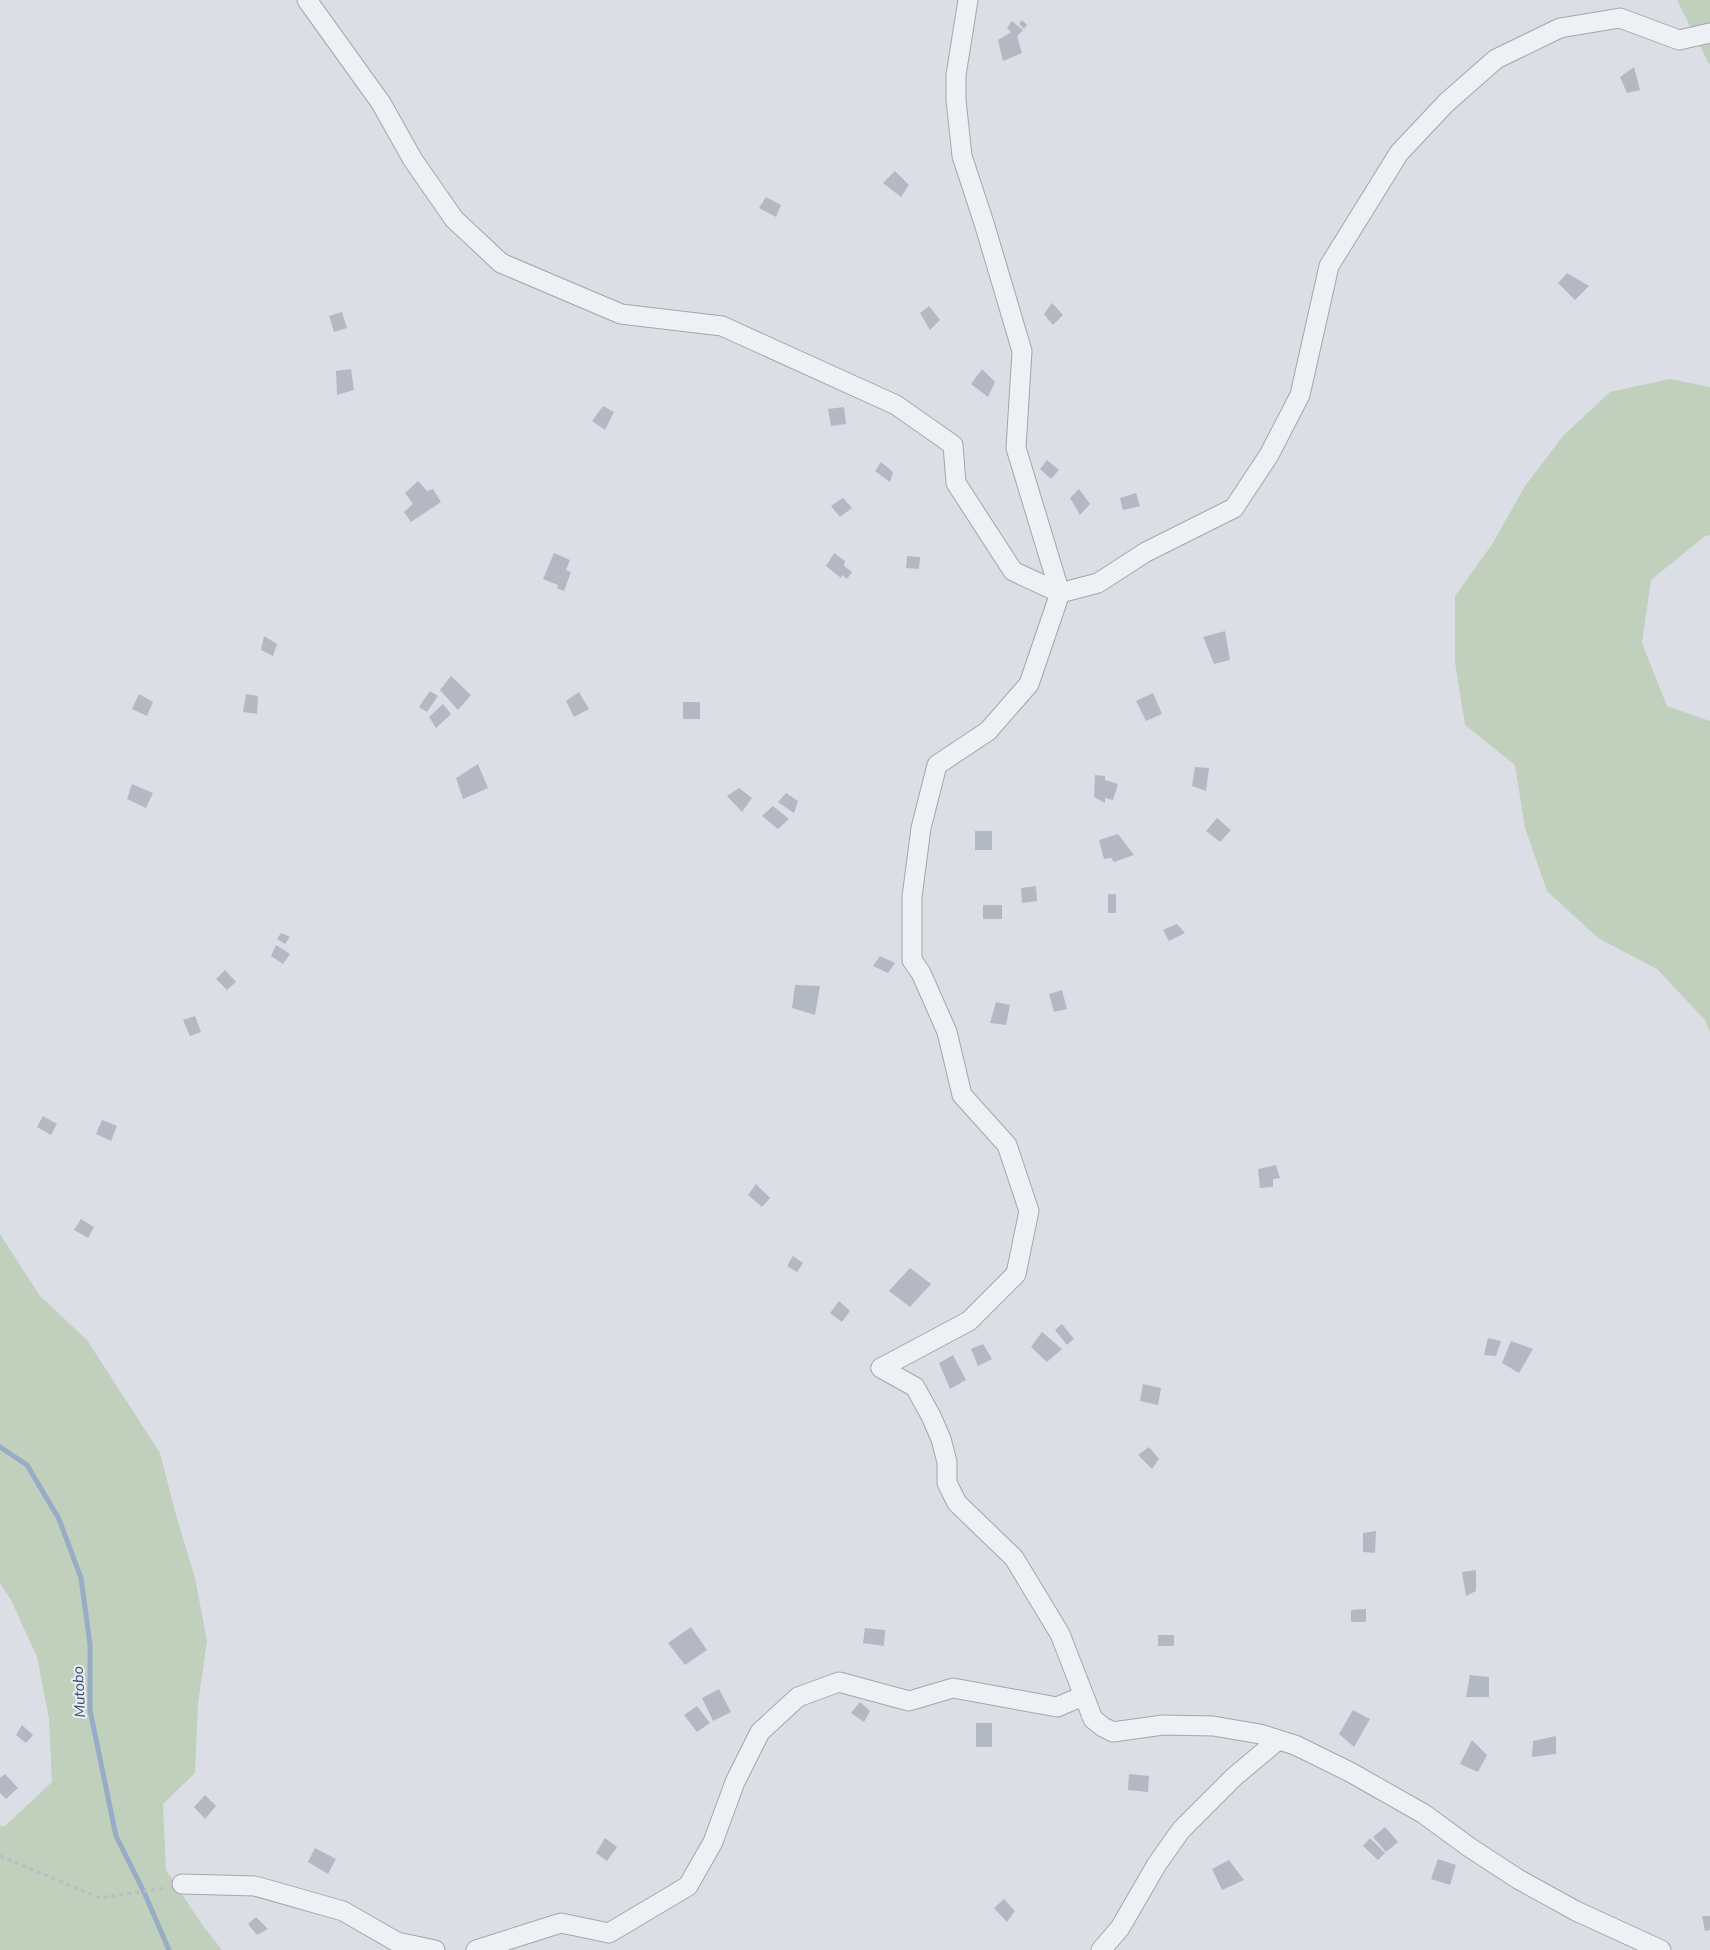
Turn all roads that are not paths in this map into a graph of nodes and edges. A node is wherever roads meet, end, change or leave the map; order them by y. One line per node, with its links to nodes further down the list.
1 (307, 0): 4 (street)
2 (968, 0): 4 (street)
3 (1710, 33): 4 (street)
4 (1060, 593): 5 (street)
5 (1083, 1696): 6 (street); 9 (street)
6 (1278, 1740): 10 (street); 11 (street)
7 (182, 1884): 8 (street)
8 (435, 1950)
9 (476, 1950)
10 (1102, 1950)
11 (1662, 1950)

